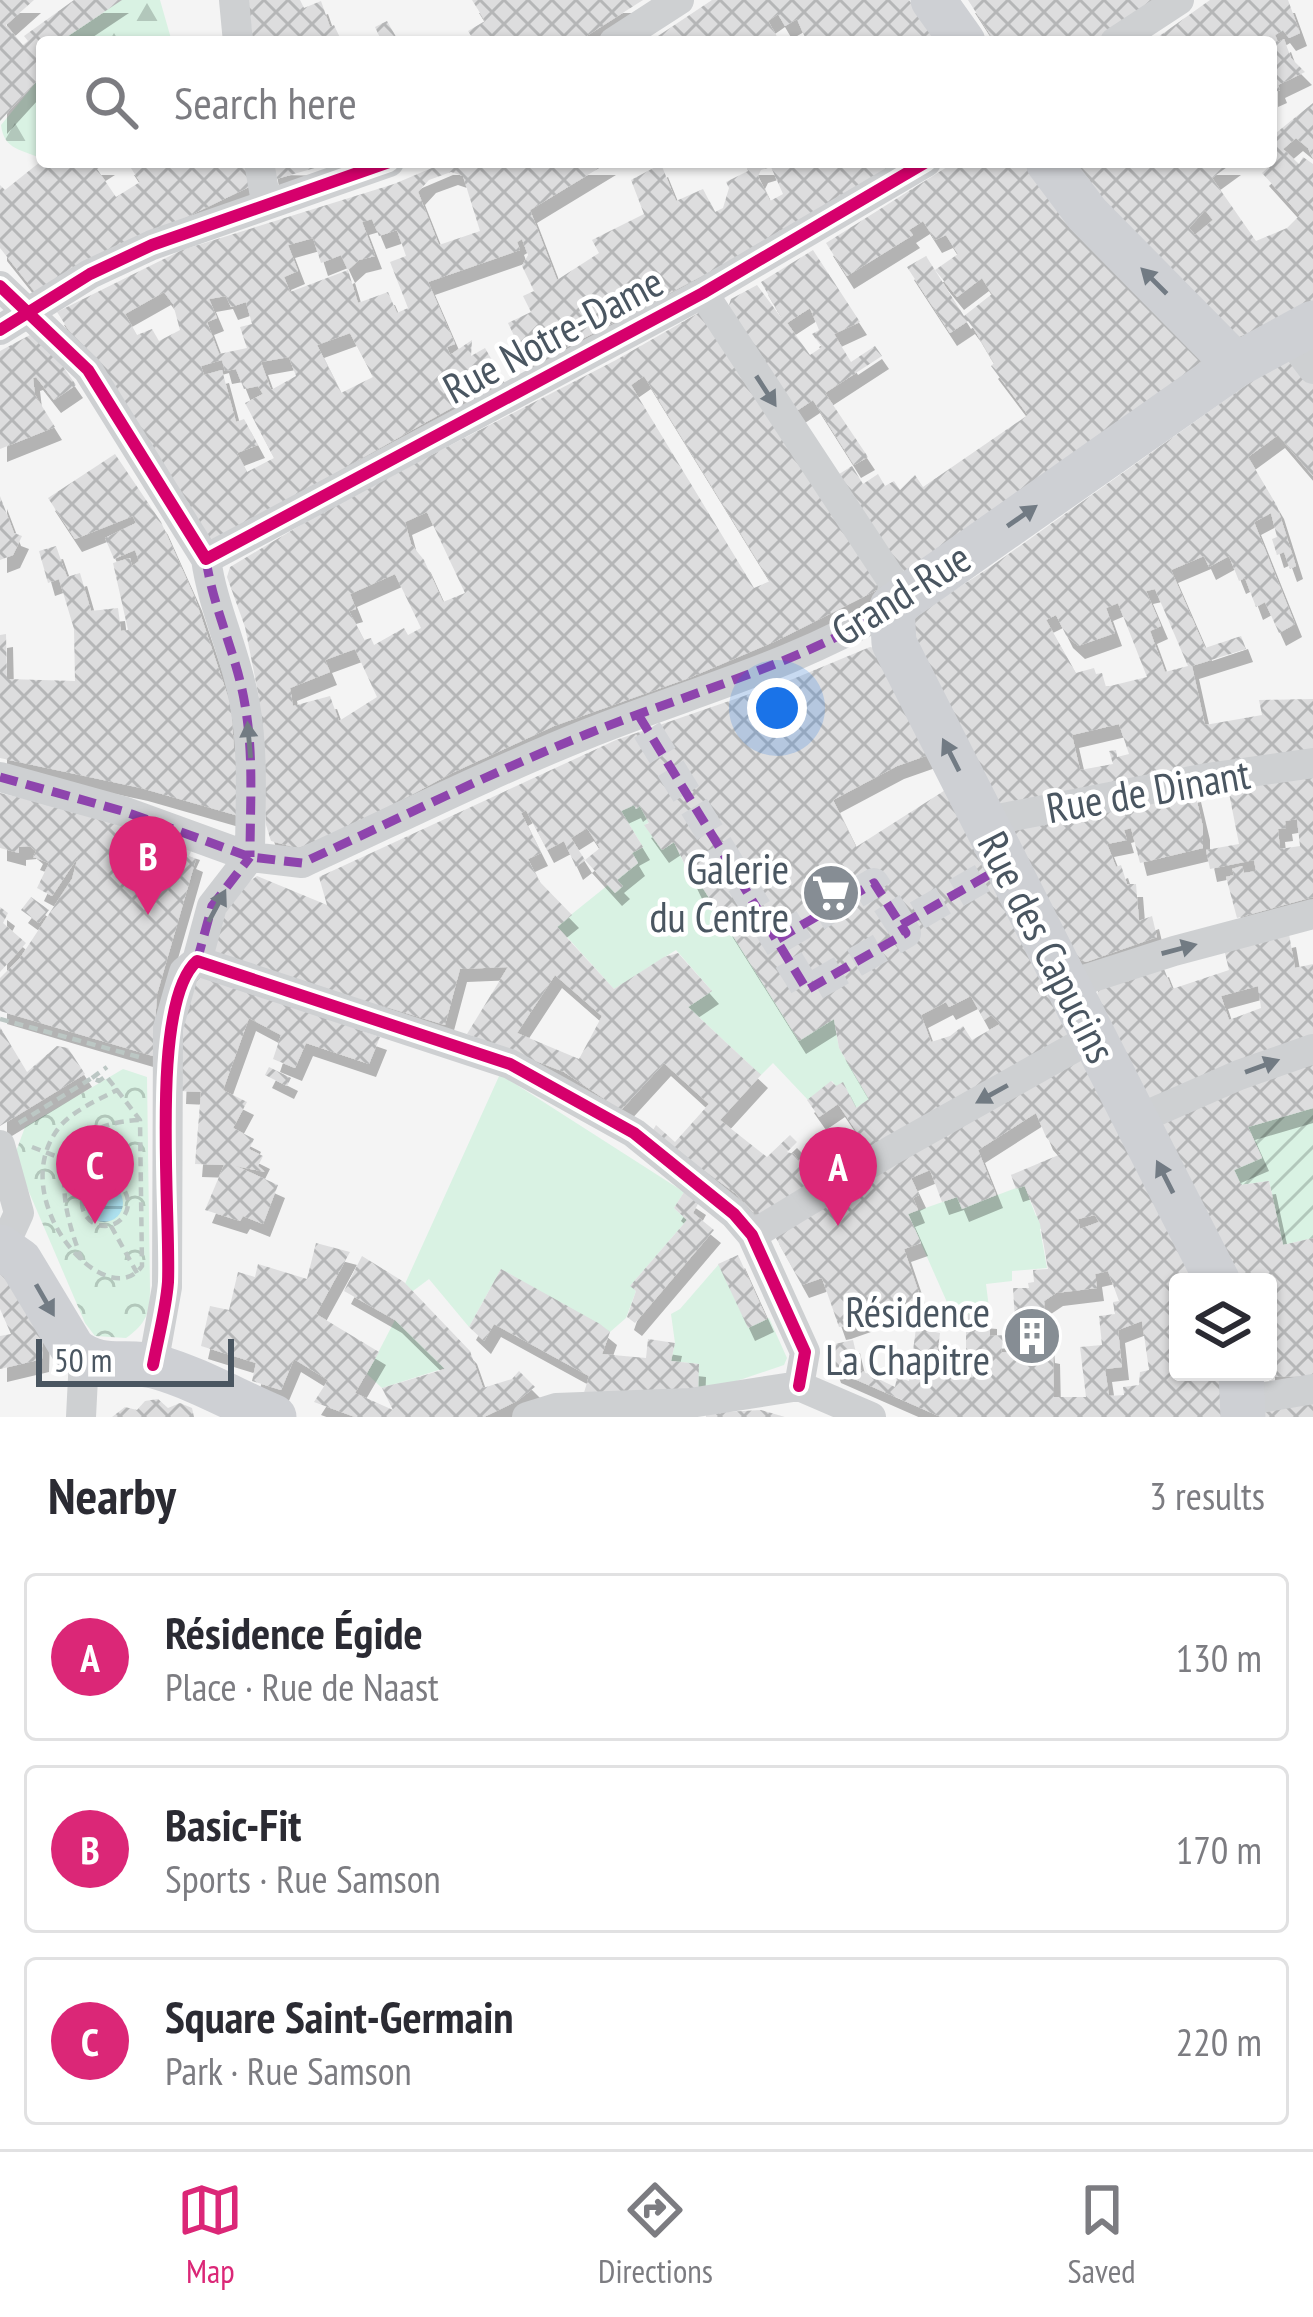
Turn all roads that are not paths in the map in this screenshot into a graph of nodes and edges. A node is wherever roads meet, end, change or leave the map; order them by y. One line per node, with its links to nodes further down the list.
1 (234, 0): 5 (street)
2 (679, 0): 6 (street)
3 (933, 0): 7 (street)
4 (1179, 0): 8 (street)
5 (237, 36)
6 (623, 36)
7 (959, 36)
8 (1124, 36)
9 (260, 168): 13 (street)
10 (371, 168): 13 (street)
11 (916, 168): 15 (street, Rue Notre-Dame)
12 (1052, 168): 18 (street, one-way to 12)
13 (266, 202): 16 (street)
14 (0, 286): 16 (street)
15 (703, 292): 19 (street, Rue Notre-Dame); 20 (street, one-way to 20)
16 (13, 323): 19 (street)
17 (1304, 342): 18 (street, Grand-Rue)
18 (1236, 364): 20 (street, Grand-Rue, one-way to 18)
19 (206, 559): 24 (street, one-way to 19)
20 (892, 608): 23 (street, Rue des Capucins, one-way to 20); 24 (street, Grand-Rue)
21 (1313, 763): 23 (street, Rue de Dinant)
22 (0, 777): 24 (street, Grand-Rue)
23 (983, 822): 27 (street, Rue des Capucins)
24 (250, 857): 26 (street, one-way to 24)
25 (1313, 914): 27 (street, one-way to 25)
26 (196, 961): 32 (street); 36 (street)
27 (1068, 985): 28 (street, Rue des Capucins)
28 (1094, 1037): 30 (street, Rue des Capucins); 32 (street, one-way to 32)
29 (1313, 1049): 30 (street, one-way to 29)
30 (1136, 1120): 34 (street, Rue des Capucins, one-way to 30)
31 (4, 1137): 33 (street)
32 (752, 1235): 37 (street)
33 (2, 1247): 35 (street, one-way to 35)
34 (1213, 1273)
35 (84, 1358): 36 (street); 40 (street)
36 (153, 1365): 41 (street)
37 (799, 1386): 42 (street); 43 (street)
38 (1313, 1389): 39 (street)
39 (1242, 1396)
40 (81, 1417)
41 (274, 1417)
42 (527, 1417)
43 (871, 1417)

